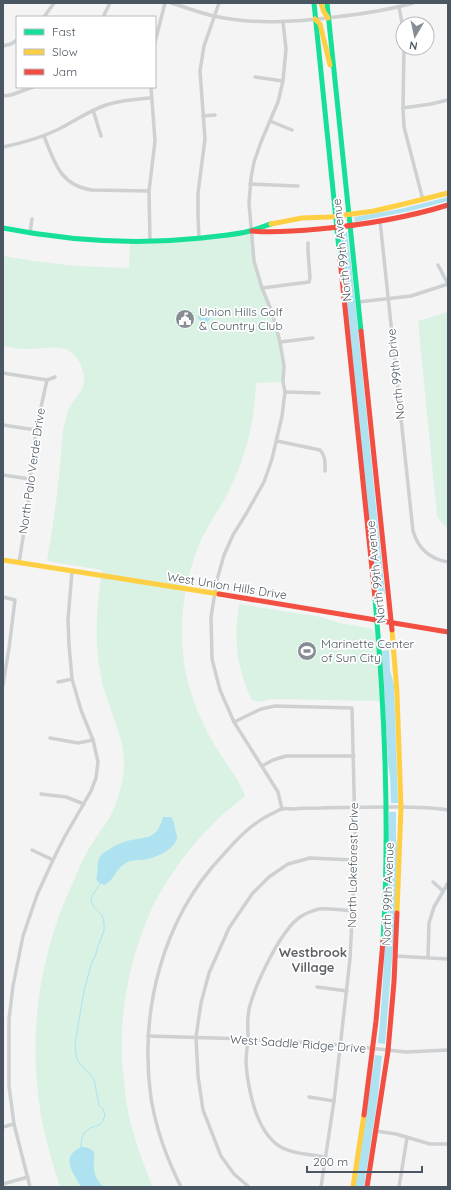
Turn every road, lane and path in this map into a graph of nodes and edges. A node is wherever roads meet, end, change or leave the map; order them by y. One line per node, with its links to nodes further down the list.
1 (54, 3): 11 (street)
2 (110, 3): 12 (street)
3 (165, 3): 18 (street)
4 (170, 3): 13 (street)
5 (219, 3): 13 (street)
6 (314, 3): 16 (main road, North 99th Avenue)
7 (321, 3): 15 (main road)
8 (327, 3): 15 (main road, North 99th Avenue)
9 (413, 3): 10 (street)
10 (399, 7): 14 (street); 15 (street)
11 (45, 16)
12 (104, 16)
13 (214, 16): 17 (street); 33 (street)
14 (401, 16)
15 (328, 18): 16 (street); 23 (main road, North 99th Avenue)
16 (315, 19): 17 (street); 23 (main road); 46 (main road, North 99th Avenue)
17 (283, 22): 24 (street)
18 (156, 38)
19 (16, 41): 20 (street)
20 (3, 46)
21 (404, 56): 30 (street)
22 (255, 77): 24 (street)
23 (334, 80): 45 (main road, North 99th Avenue)
24 (283, 81): 34 (street)
25 (30, 88): 27 (street)
26 (151, 88): 28 (street)
27 (3, 96)
28 (152, 98): 31 (street); 41 (street)
29 (448, 100): 30 (street)
30 (403, 108): 43 (street)
31 (93, 110): 36 (street); 37 (street)
32 (215, 115): 33 (street)
33 (203, 116): 54 (street)
34 (270, 121): 35 (street); 39 (street)
35 (292, 130)
36 (44, 136): 38 (street); 41 (street)
37 (101, 136)
38 (3, 148)
39 (250, 184): 40 (street); 52 (street)
40 (298, 186)
41 (149, 191): 55 (street)
42 (448, 192): 43 (main road)
43 (423, 200): 45 (main road)
44 (448, 205): 48 (main road)
45 (349, 214): 46 (main road); 49 (main road, North 99th Avenue)
46 (336, 215): 50 (main road, North 99th Avenue); 52 (main road)
47 (32, 219): 53 (street)
48 (380, 221): 49 (main road); 60 (street, North 99th Drive)
49 (350, 226): 50 (main road); 61 (main road, North 99th Avenue)
50 (337, 227): 52 (main road); 81 (main road, North 99th Avenue)
51 (3, 228): 53 (main road)
52 (251, 230): 54 (main road); 59 (street)
53 (30, 233): 55 (main road)
54 (199, 238): 55 (main road)
55 (150, 241)
56 (308, 243): 59 (street)
57 (438, 265): 58 (street)
58 (448, 284): 60 (street)
59 (262, 288): 63 (street)
60 (389, 299): 61 (street); 76 (street, North 99th Drive)
61 (358, 302): 82 (main road, North 99th Avenue)
62 (313, 338): 63 (street)
63 (280, 342): 67 (street)
64 (3, 373): 66 (street)
65 (55, 377): 66 (street)
66 (47, 380): 70 (street, North Palo Verde Drive)
67 (285, 392): 68 (street); 71 (street)
68 (319, 393)
69 (3, 425): 70 (street)
70 (36, 430): 74 (street, North Palo Verde Drive)
71 (277, 441): 72 (street); 79 (street)
72 (325, 471)
73 (3, 475): 74 (street)
74 (30, 479): 77 (street, North Palo Verde Drive)
75 (3, 560): 77 (main road, West Union Hills Drive)
76 (448, 562)
77 (20, 563): 78 (main road, West Union Hills Drive)
78 (72, 571): 79 (main road, West Union Hills Drive); 86 (street)
79 (214, 594): 81 (main road, West Union Hills Drive); 89 (street)
80 (3, 597): 85 (street)
81 (377, 621): 82 (main road, West Union Hills Drive); 97 (main road, North 99th Avenue)
82 (391, 623): 83 (main road, West Union Hills Drive); 98 (main road, North 99th Avenue)
83 (448, 632)
84 (3, 647): 85 (street)
85 (9, 648): 88 (street)
86 (72, 679): 87 (street); 91 (street)
87 (58, 682)
88 (3, 685)
89 (234, 722): 92 (street, North Lakeforest Drive); 93 (street)
90 (50, 738): 91 (street)
91 (93, 740): 95 (street)
92 (354, 756): 93 (street); 96 (street, North Lakeforest Drive)
93 (262, 766): 99 (street)
94 (41, 794): 95 (street)
95 (84, 804): 102 (street)
96 (355, 807): 97 (street); 99 (street); 103 (street, North Lakeforest Drive)
97 (387, 807): 98 (street); 117 (main road, North 99th Avenue)
98 (401, 807): 100 (street); 108 (main road, North 99th Avenue)
99 (282, 809): 113 (street)
100 (448, 810)
101 (32, 850): 102 (street)
102 (53, 860): 122 (street)
103 (354, 860): 107 (street, North Lakeforest Drive); 114 (street)
104 (433, 882): 106 (street)
105 (448, 883): 106 (street)
106 (443, 891): 109 (street)
107 (352, 911): 112 (street, North Lakeforest Drive); 115 (street)
108 (396, 956): 109 (street); 118 (main road, North 99th Avenue)
109 (428, 957): 110 (street)
110 (448, 959)
111 (316, 987): 112 (street)
112 (347, 990): 116 (street, North Lakeforest Drive)
113 (148, 1036): 114 (street, West Saddle Ridge Drive); 131 (street)
114 (196, 1037): 115 (street, West Saddle Ridge Drive); 132 (street)
115 (248, 1039): 116 (street, West Saddle Ridge Drive); 127 (street)
116 (341, 1045): 117 (street, West Saddle Ridge Drive); 121 (street, North Lakeforest Drive)
117 (374, 1049): 118 (street, West Saddle Ridge Drive); 134 (main road, North 99th Avenue)
118 (388, 1050): 119 (street, West Saddle Ridge Drive); 124 (main road, North 99th Avenue)
119 (448, 1050)
120 (309, 1097): 121 (street)
121 (334, 1101): 127 (street, North Lakeforest Drive)
122 (14, 1124): 123 (street); 128 (street)
123 (3, 1126)
124 (376, 1131): 125 (street); 135 (main road, North 99th Avenue)
125 (407, 1138): 126 (street); 136 (street)
126 (448, 1144)
127 (325, 1157): 133 (street, North Lakeforest Drive)
128 (28, 1177): 129 (street); 130 (street)
129 (3, 1184)
130 (30, 1187)
131 (181, 1187)
132 (249, 1187)
133 (321, 1187)
134 (353, 1187)
135 (367, 1187)
136 (399, 1187)

